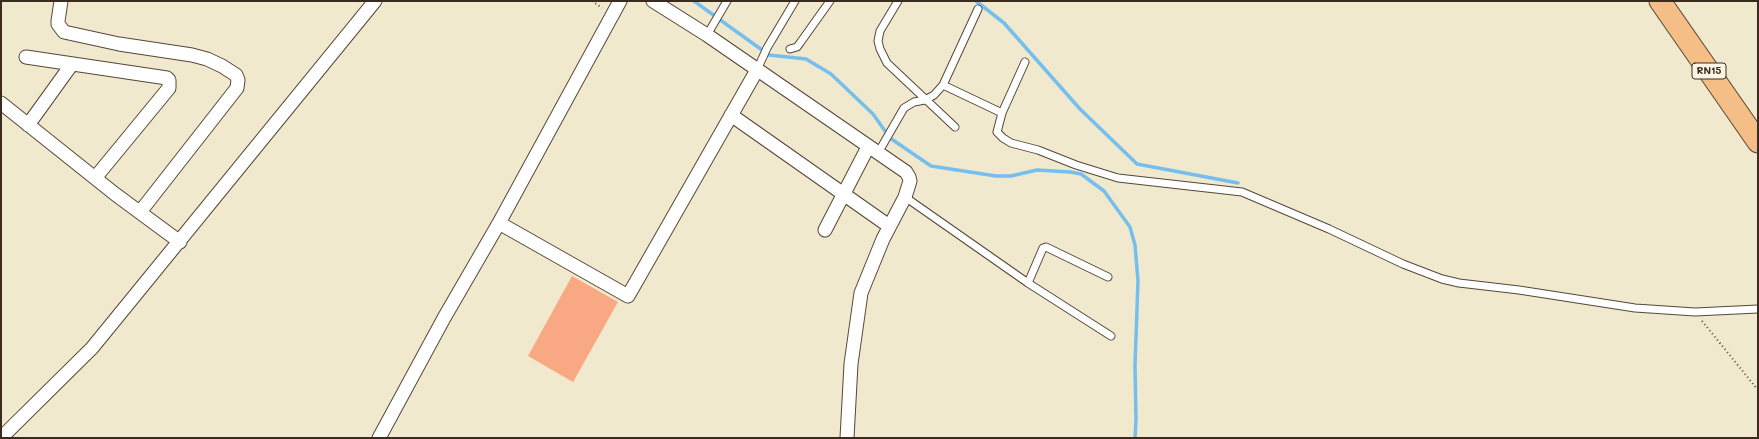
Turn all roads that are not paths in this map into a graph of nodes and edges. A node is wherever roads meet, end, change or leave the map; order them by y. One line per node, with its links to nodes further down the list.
1 (61, 1): 29 (street)
2 (375, 1): 33 (street)
3 (620, 1): 30 (street)
4 (653, 1): 11 (street)
5 (727, 1): 11 (lane)
6 (795, 1): 16 (lane)
7 (830, 1): 12 (lane)
8 (898, 1): 18 (lane)
9 (1660, 1): 24 (main road, RN15)
10 (978, 10): 17 (lane)
11 (707, 35): 16 (street)
12 (790, 49)
13 (26, 57): 15 (street)
14 (1025, 62): 20 (lane)
15 (72, 64): 22 (street); 26 (street)
16 (756, 70): 21 (street); 25 (street)
17 (943, 85): 18 (lane); 20 (lane)
18 (926, 100): 23 (lane); 25 (lane)
19 (1, 103): 22 (street)
20 (1002, 113): 36 (lane)
21 (731, 115): 27 (street); 30 (street)
22 (28, 124): 26 (street)
23 (955, 127)
24 (1758, 142)
25 (873, 150): 27 (street); 28 (street)
26 (95, 178): 29 (street)
27 (844, 194): 31 (street); 32 (street)
28 (905, 197): 31 (street); 35 (lane)
29 (140, 212): 33 (street)
30 (499, 223): 39 (street)
31 (889, 226): 40 (street)
32 (825, 230)
33 (180, 242): 38 (street)
34 (1108, 277): 35 (lane)
35 (1028, 283): 37 (lane)
36 (1758, 309)
37 (1111, 336)
38 (1, 438)
39 (379, 438)
40 (847, 438)

